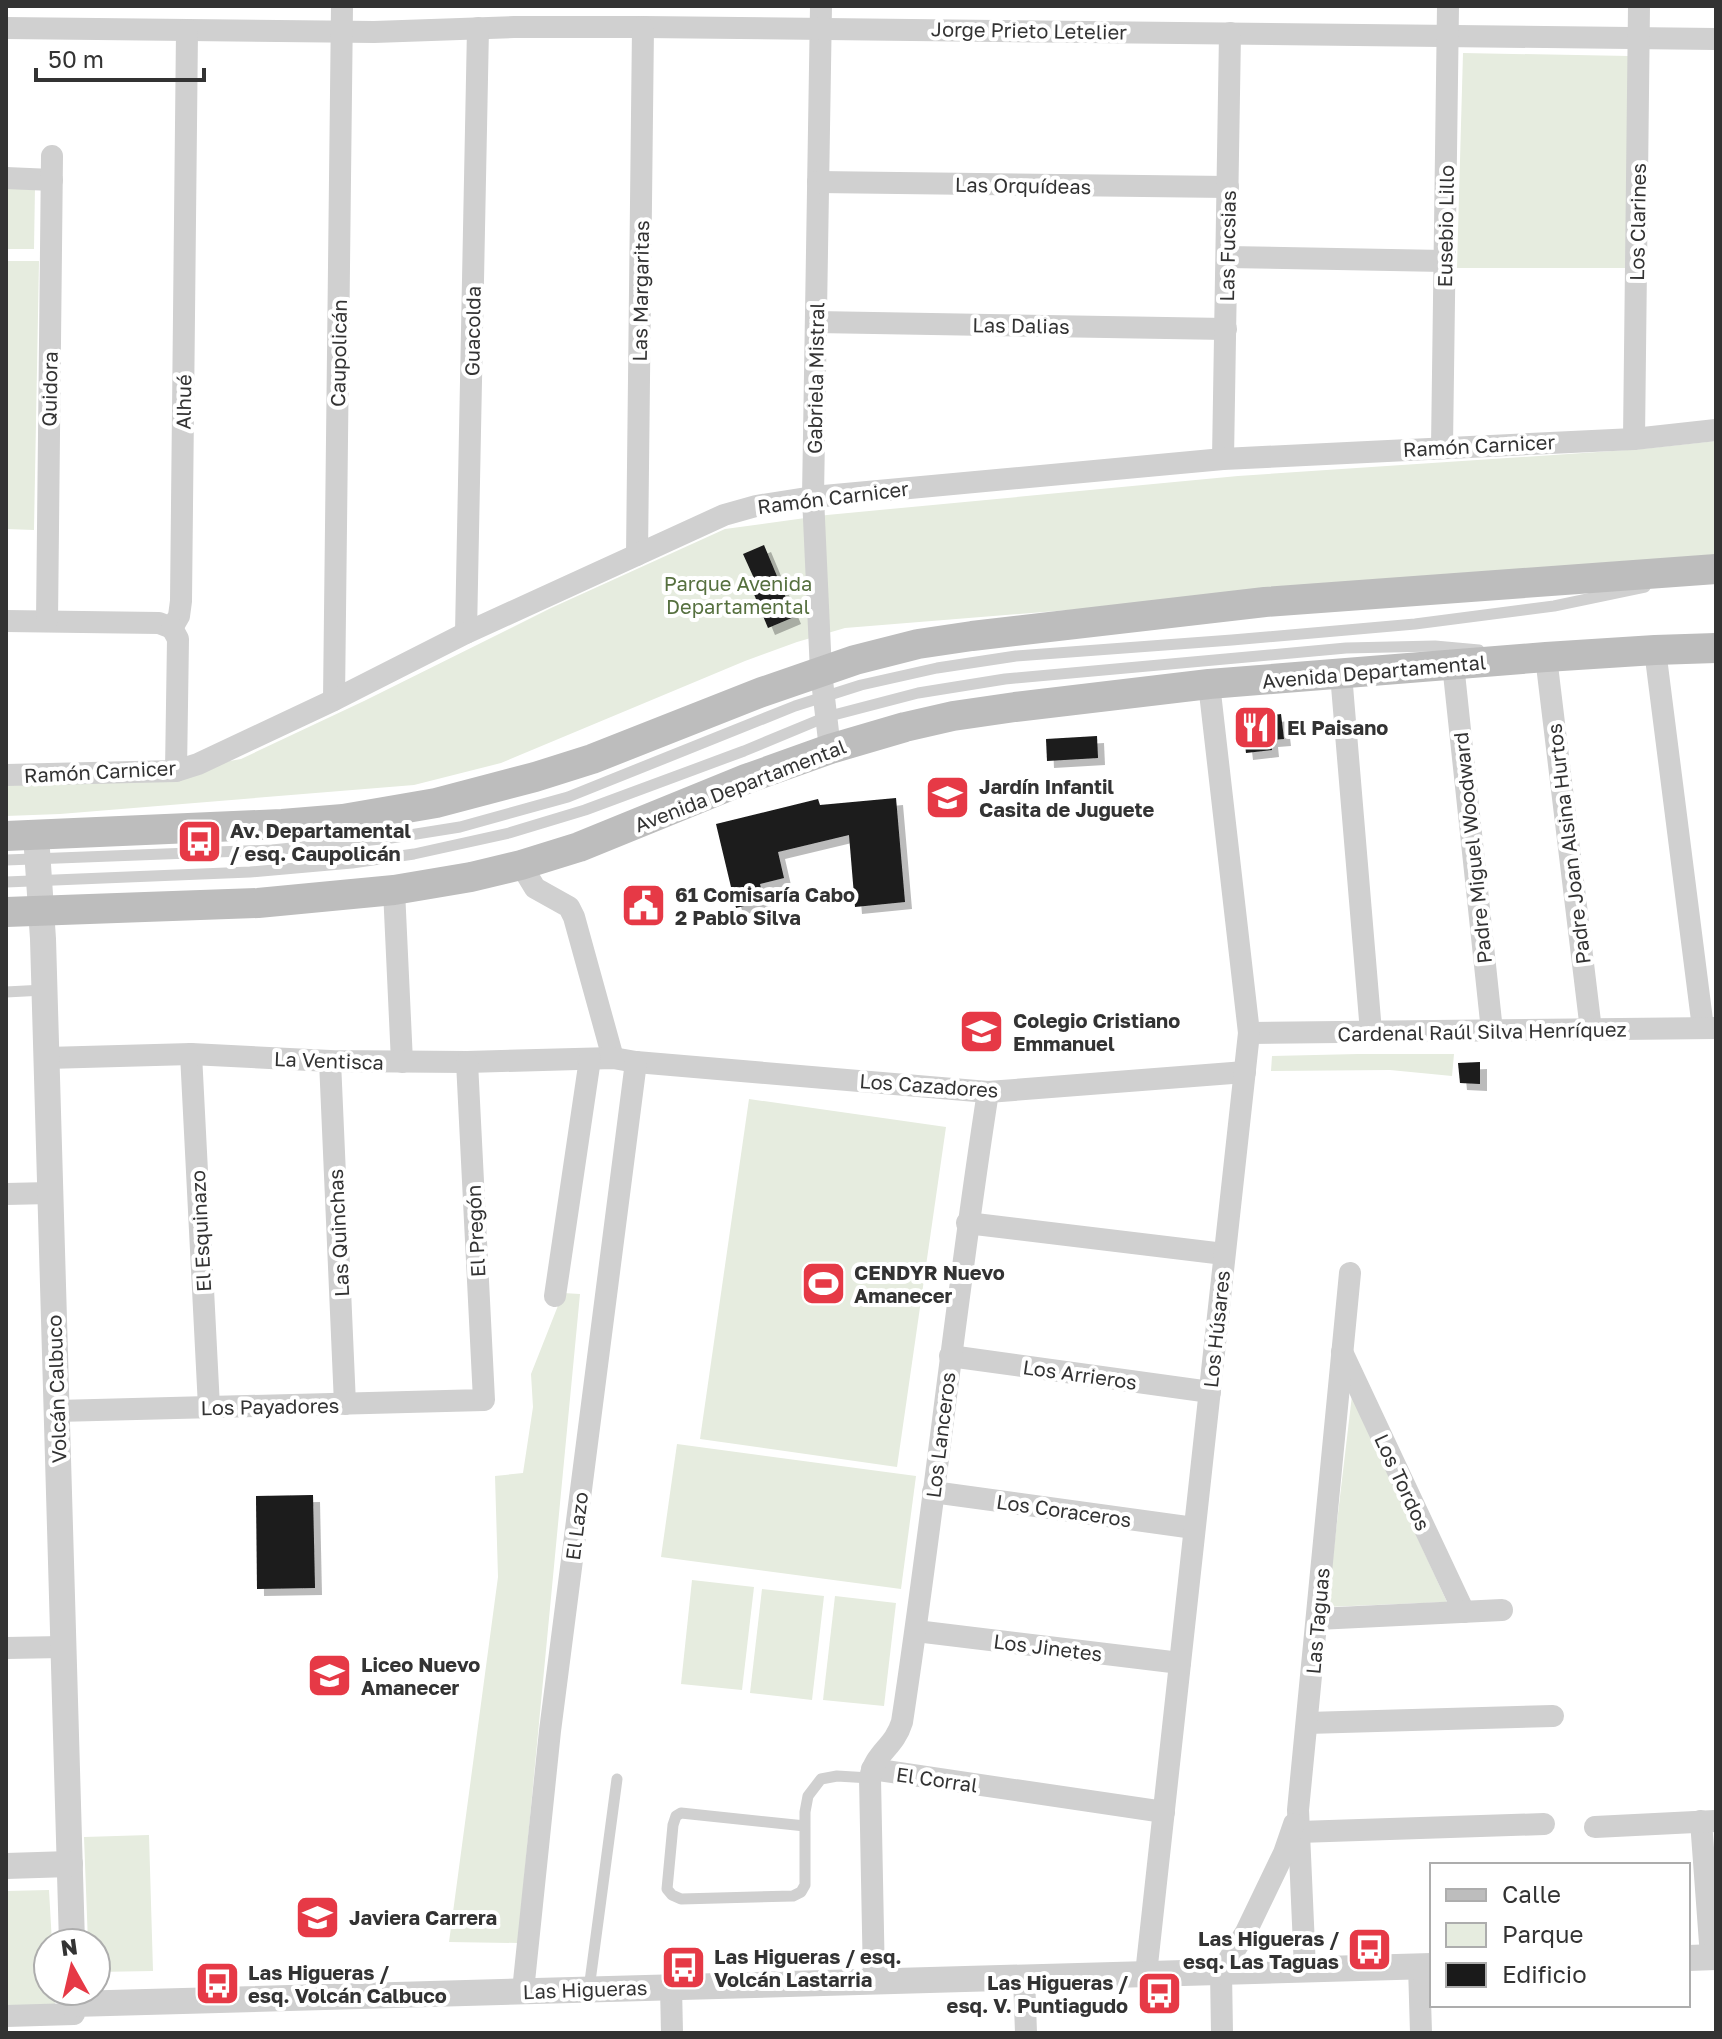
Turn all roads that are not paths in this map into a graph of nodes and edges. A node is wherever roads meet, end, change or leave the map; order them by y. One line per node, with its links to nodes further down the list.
1 (342, 6): 9 (street, Caupolicán)
2 (1448, 6): 11 (street, Eusebio Lillo)
3 (1639, 6): 12 (street, Los Clarines)
4 (821, 17): 5 (street, Jorge Prieto Letelier); 10 (street, Jorge Prieto Letelier); 17 (street, Gabriela Mistral)
5 (643, 27): 7 (street, Jorge Prieto Letelier); 28 (street, Las Margaritas)
6 (6, 28): 8 (street, Jorge Prieto Letelier)
7 (478, 28): 9 (street, Jorge Prieto Letelier); 33 (street, Guacolda)
8 (187, 30): 9 (street, Jorge Prieto Letelier); 32 (street, Alhué)
9 (342, 32): 41 (street, Caupolicán)
10 (1230, 33): 11 (street, Jorge Prieto Letelier); 18 (street, Las Fucsias)
11 (1447, 35): 12 (street, Jorge Prieto Letelier); 20 (street, Eusebio Lillo)
12 (1639, 38): 13 (street, Jorge Prieto Letelier); 24 (street, Los Clarines)
13 (1716, 39)
14 (52, 156): 16 (street, Quidora)
15 (6, 178): 16 (street)
16 (52, 180): 31 (street, Quidora)
17 (818, 182): 18 (street, Las Orquídeas); 21 (street, Gabriela Mistral)
18 (1228, 187): 19 (street, Las Fucsias)
19 (1227, 257): 20 (street); 22 (street, Las Fucsias)
20 (1444, 261): 25 (street, Eusebio Lillo)
21 (816, 322): 22 (street, Las Dalias); 27 (street, Gabriela Mistral)
22 (1226, 329): 26 (street, Las Fucsias)
23 (1716, 430): 24 (street, Ramón Carnicer)
24 (1634, 439): 25 (street, Ramón Carnicer)
25 (1442, 447): 26 (street, Ramón Carnicer)
26 (1223, 459): 27 (street, Ramón Carnicer)
27 (813, 497): 28 (street, Ramón Carnicer); 40 (street, Gabriela Mistral)
28 (637, 555): 33 (street, Ramón Carnicer)
29 (1716, 570): 40 (main road)
30 (6, 621): 31 (street)
31 (47, 621): 32 (street)
32 (172, 628): 43 (street, Alhué)
33 (466, 633): 41 (street, Ramón Carnicer)
34 (1716, 648): 35 (main road, Avenida Departamental)
35 (1655, 650): 36 (main road, Avenida Departamental); 54 (street)
36 (1546, 657): 37 (main road, Avenida Departamental); 40 (lane); 55 (street, Padre Joan Alsina Hurtos)
37 (1453, 664): 38 (main road, Avenida Departamental); 56 (street, Padre Miguel Woodward)
38 (1341, 674): 39 (main road, Avenida Departamental); 57 (street)
39 (1209, 684): 42 (main road, Avenida Departamental); 58 (street, Los Húsares)
40 (823, 695): 42 (street, Gabriela Mistral); 45 (main road); 45 (lane)
41 (334, 700): 43 (street, Ramón Carnicer)
42 (830, 749): 47 (main road, Avenida Departamental)
43 (176, 771): 44 (street, Ramón Carnicer)
44 (6, 775)
45 (30, 853): 46 (lane); 48 (lane); 50 (street, Volcán Calbuco)
46 (6, 860)
47 (521, 865): 49 (main road, Avenida Departamental); 61 (street)
48 (6, 882)
49 (394, 890): 50 (main road, Avenida Departamental); 64 (street)
50 (41, 910): 51 (main road, Avenida Departamental); 52 (street, Volcán Calbuco)
51 (6, 912)
52 (44, 990): 53 (lane); 60 (street, Volcán Calbuco)
53 (6, 992)
54 (1710, 1028): 55 (street, Cardenal Raúl Silva Henríquez)
55 (1591, 1030): 56 (street, Cardenal Raúl Silva Henríquez)
56 (1492, 1031): 57 (street, Cardenal Raúl Silva Henríquez)
57 (1371, 1032): 58 (street, Cardenal Raúl Silva Henríquez)
58 (1249, 1033): 67 (street, Los Húsares)
59 (191, 1054): 60 (street, La Ventisca); 63 (street, La Ventisca); 80 (street, El Esquinazo)
60 (47, 1058): 69 (street, Volcán Calbuco)
61 (613, 1058): 62 (street, La Ventisca); 66 (street, Los Cazadores)
62 (590, 1059): 65 (street, La Ventisca); 74 (street)
63 (330, 1061): 64 (street, La Ventisca); 79 (street, Las Quinchas)
64 (402, 1062): 65 (street, La Ventisca)
65 (467, 1062): 78 (street, El Pregón)
66 (636, 1062): 68 (street, Los Cazadores); 113 (street, El Lazo)
67 (1245, 1072): 68 (street, Los Cazadores); 72 (street, Los Húsares)
68 (988, 1092): 71 (street, Los Lanceros)
69 (50, 1193): 70 (street); 81 (street, Volcán Calbuco)
70 (6, 1194)
71 (967, 1223): 72 (street); 76 (street, Los Lanceros)
72 (1224, 1254): 77 (street, Los Húsares)
73 (1350, 1273): 75 (street, Las Taguas)
74 (555, 1296)
75 (1342, 1351): 85 (street, Los Tordos); 86 (street, Las Taguas)
76 (950, 1356): 77 (street, Los Arrieros); 82 (street, Los Lanceros)
77 (1210, 1392): 83 (street, Los Húsares)
78 (484, 1400): 79 (street, Los Payadores)
79 (345, 1404): 80 (street, Los Payadores)
80 (209, 1407): 81 (street, Los Payadores)
81 (57, 1411): 88 (street, Volcán Calbuco)
82 (933, 1492): 83 (street, Los Coraceros); 87 (street, Los Lanceros)
83 (1194, 1528): 90 (street, Los Húsares)
84 (1502, 1610): 85 (street)
85 (1464, 1612): 86 (street)
86 (1317, 1619): 92 (street, Las Taguas)
87 (916, 1631): 90 (street, Los Jinetes); 93 (street, Los Lanceros)
88 (63, 1647): 89 (street); 101 (street, Volcán Calbuco)
89 (6, 1648)
90 (1180, 1663): 95 (street, Los Húsares)
91 (1553, 1716): 92 (street)
92 (1307, 1723): 96 (street, Las Taguas)
93 (871, 1774): 95 (street, El Corral); 99 (lane); 110 (street, El Corral)
94 (617, 1779): 112 (lane)
95 (1164, 1812): 108 (street, Los Húsares)
96 (1299, 1821): 98 (street); 106 (street, Las Taguas); 107 (street)
97 (1708, 1821): 100 (street); 104 (street)
98 (1544, 1824)
99 (805, 1826): 99 (lane)
100 (1595, 1827)
101 (70, 1864): 102 (street); 103 (street, Volcán Calbuco)
102 (6, 1866)
103 (72, 1927)
104 (1705, 1957)
105 (1425, 1966): 106 (street, Las Higueras); 119 (street)
106 (1305, 1969): 107 (street, Las Higueras)
107 (1221, 1972): 108 (street, Las Higueras); 118 (street)
108 (1146, 1974): 109 (street, Las Higueras)
109 (1024, 1977): 110 (street, Las Higueras); 117 (street)
110 (874, 1981): 111 (street, Las Higueras)
111 (671, 1987): 112 (street, Las Higueras); 116 (street)
112 (589, 1989): 113 (street, Las Higueras)
113 (523, 1991): 114 (street, Las Higueras)
114 (73, 2010): 115 (street)
115 (6, 2016)
116 (672, 2033)
117 (1026, 2033)
118 (1222, 2033)
119 (1421, 2033)

